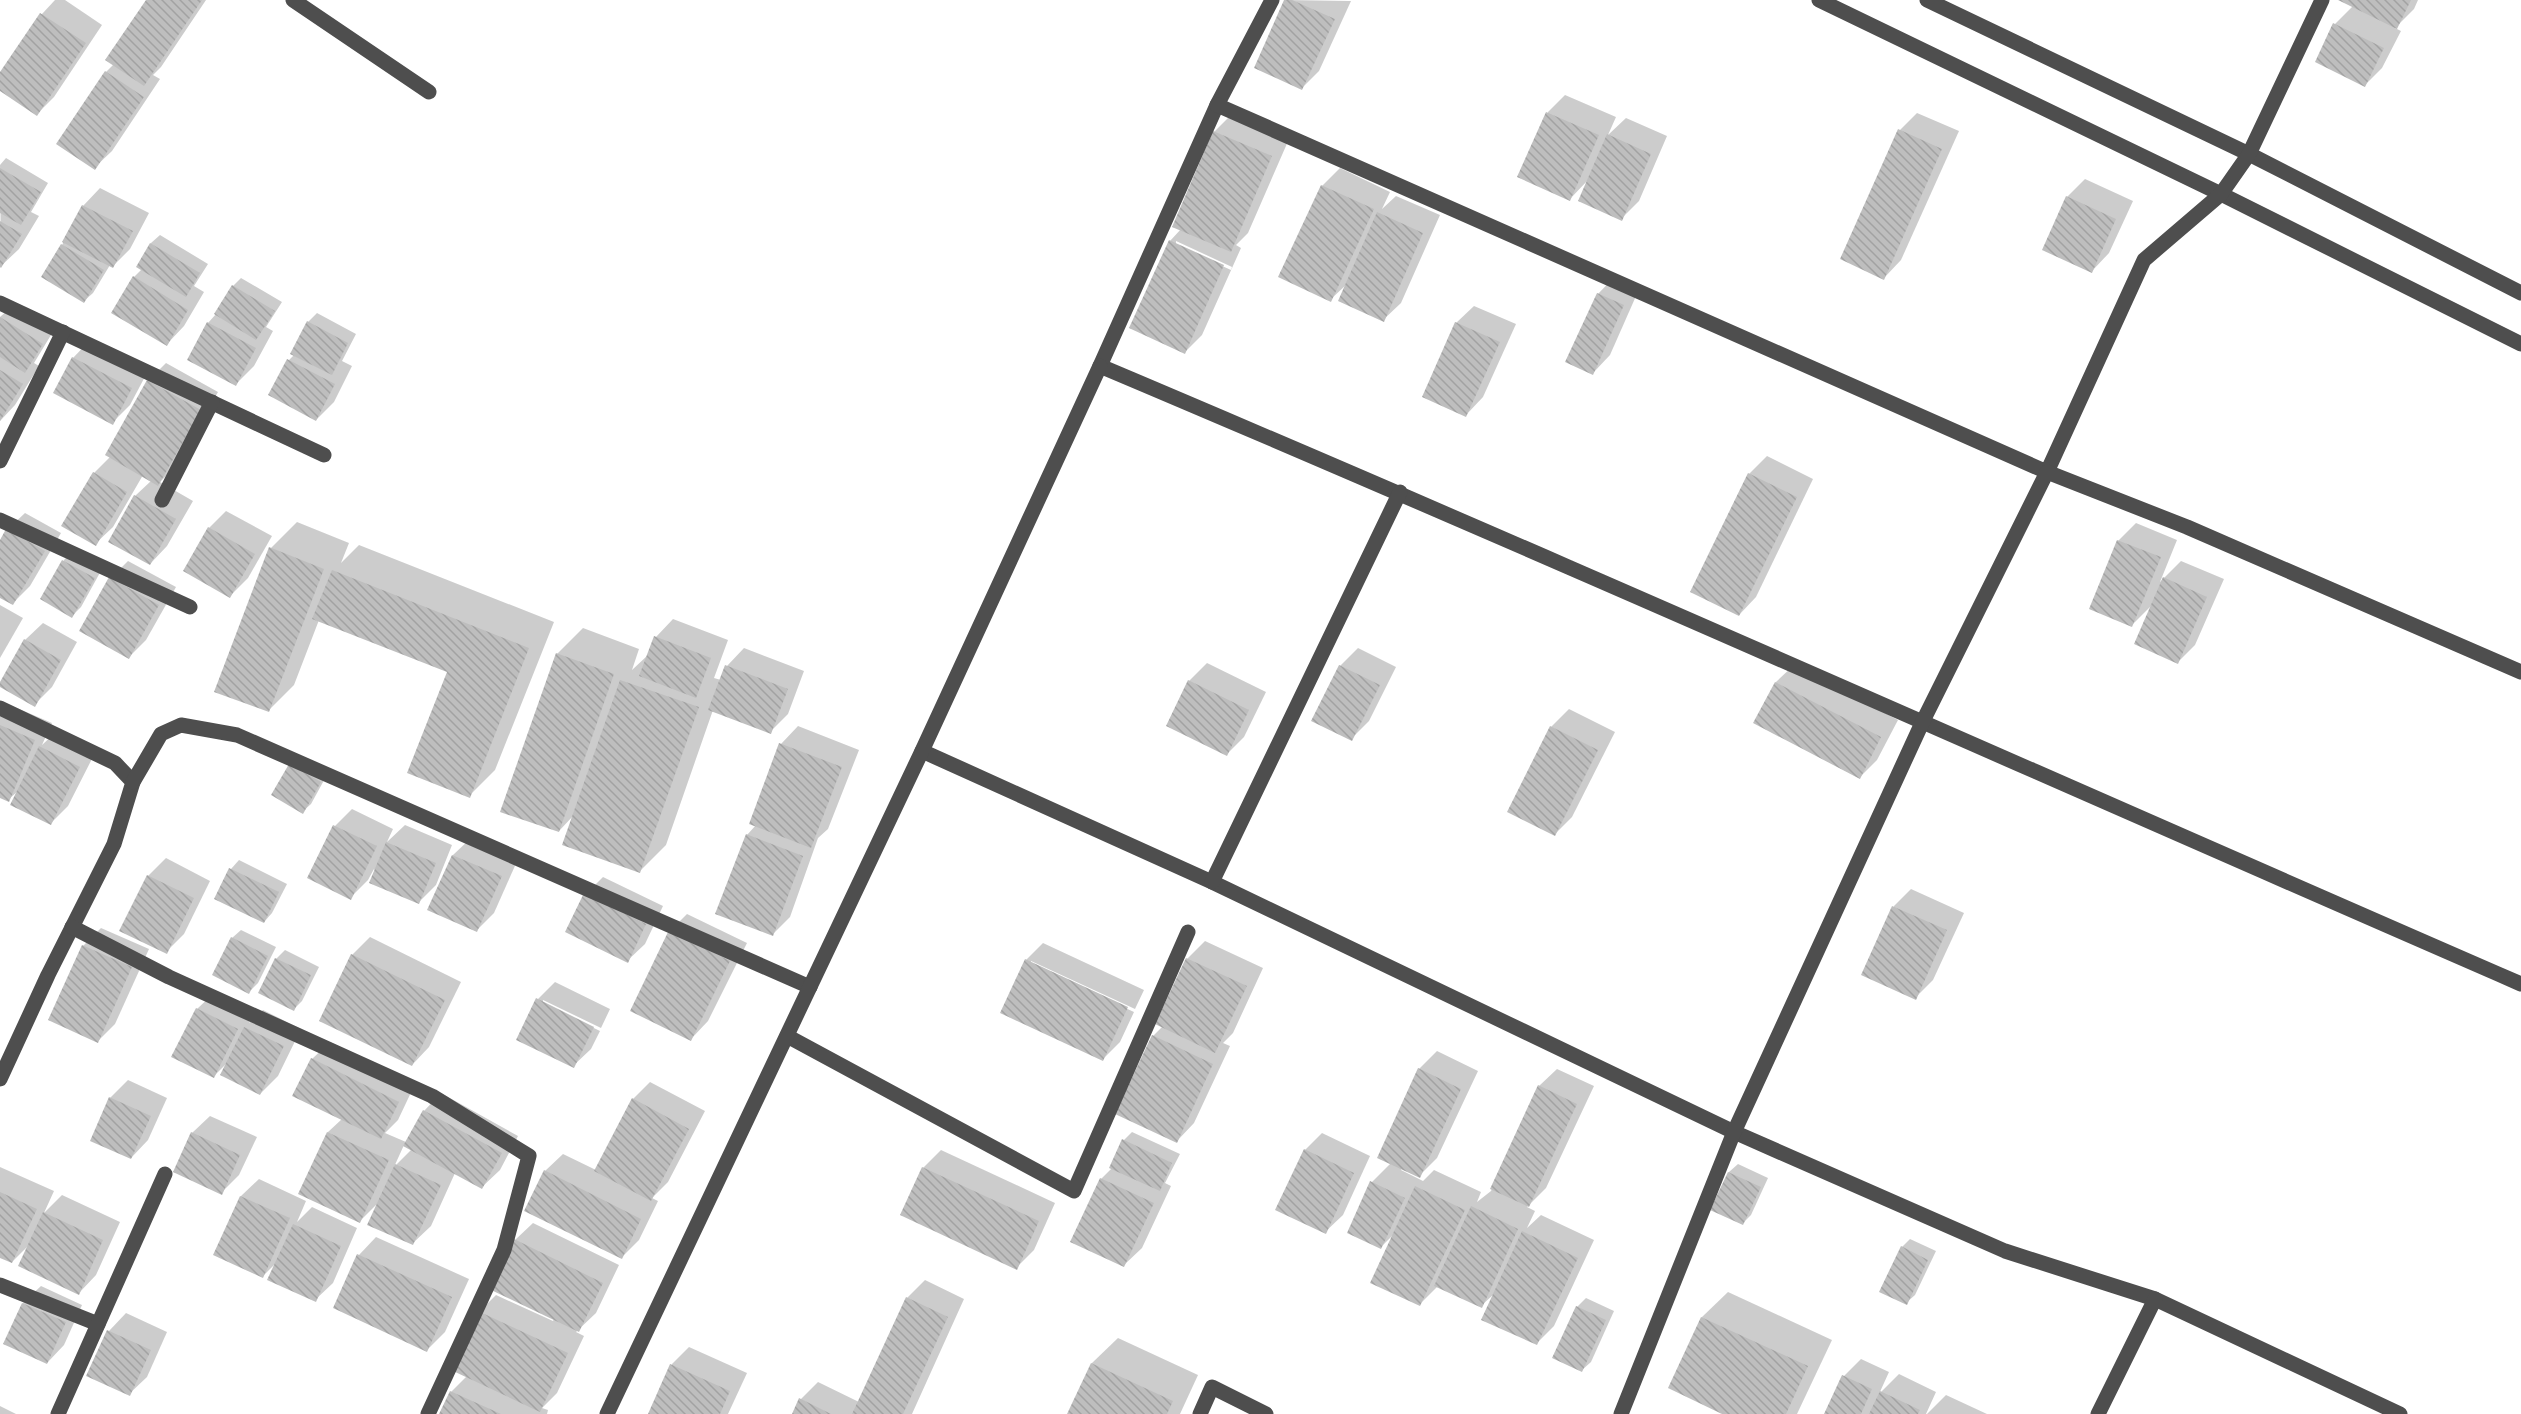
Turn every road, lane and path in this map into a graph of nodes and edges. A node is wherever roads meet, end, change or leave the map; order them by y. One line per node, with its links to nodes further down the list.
1 (293, 0): 6 (street)
2 (1272, 0): 7 (street)
3 (1818, 0): 9 (street)
4 (1927, 0): 8 (street)
5 (2322, 0): 8 (street)
6 (429, 92)
7 (1217, 105): 14 (street); 18 (street)
8 (2249, 154): 9 (street); 10 (street)
9 (2221, 194): 13 (street); 18 (street)
10 (2521, 293)
11 (0, 303): 12 (street)
12 (63, 332): 15 (street); 17 (street)
13 (2521, 344)
14 (1100, 366): 19 (street); 26 (street)
15 (212, 402): 16 (street); 20 (street)
16 (324, 455)
17 (0, 459)
18 (2047, 472): 23 (street); 25 (street)
19 (1400, 492): 25 (street); 28 (street)
20 (162, 500)
21 (0, 520): 22 (street)
22 (190, 607)
23 (2521, 672)
24 (0, 708): 27 (street)
25 (1922, 723): 31 (street); 35 (street)
26 (922, 751): 28 (street); 32 (street)
27 (133, 782): 29 (street); 32 (street)
28 (1212, 882): 35 (street)
29 (72, 927): 34 (street); 42 (street)
30 (1188, 932): 33 (street)
31 (2521, 984)
32 (810, 987): 33 (street)
33 (787, 1036): 40 (street)
34 (0, 1079)
35 (1734, 1132): 38 (street); 45 (street)
36 (165, 1174): 39 (street)
37 (0, 1285): 39 (street)
38 (2155, 1299): 46 (street); 47 (street)
39 (98, 1323): 41 (street)
40 (610, 1413)
41 (58, 1414)
42 (428, 1414)
43 (1200, 1414): 44 (street)
44 (1266, 1414)
45 (1621, 1414)
46 (2098, 1414)
47 (2400, 1414)

